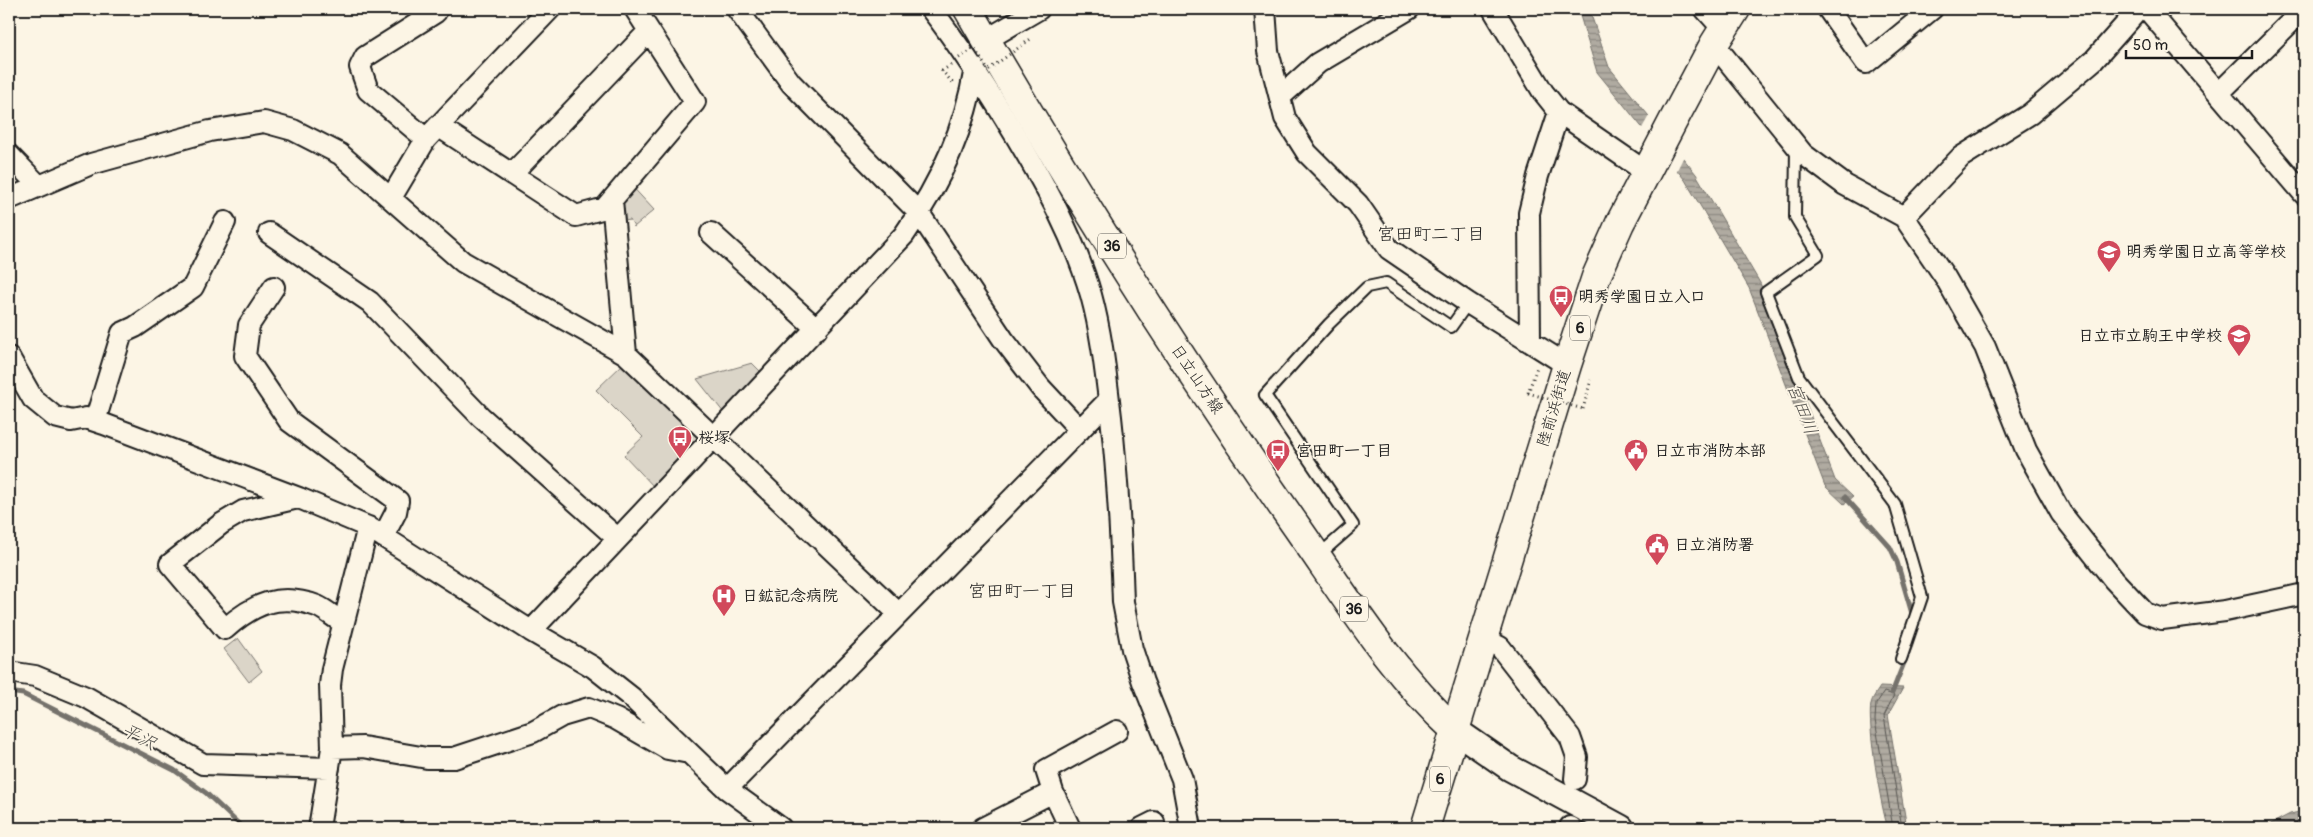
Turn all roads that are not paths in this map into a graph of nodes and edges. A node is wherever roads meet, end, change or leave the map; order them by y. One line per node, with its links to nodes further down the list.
1 (437, 9): 24 (street)
2 (550, 9): 24 (street)
3 (635, 9): 18 (street)
4 (737, 9): 34 (street)
5 (931, 9): 20 (street)
6 (968, 9): 19 (main road, 日立山方線 / 36)
7 (1039, 9): 19 (street)
8 (1265, 9): 22 (street)
9 (1409, 9): 22 (street)
10 (1493, 9): 23 (street)
11 (1704, 9): 17 (street)
12 (1828, 9): 13 (street)
13 (1932, 9)
14 (2139, 9): 35 (street)
15 (2147, 9): 21 (street)
16 (2304, 9): 21 (street)
17 (1725, 27): 25 (street); 27 (main road, 陸前浜街道 / 6)
18 (649, 31): 28 (street); 33 (street)
19 (986, 40): 53 (main road, 日立山方線 / 36)
20 (974, 66): 34 (street); 46 (street)
21 (2220, 92): 30 (street)
22 (1280, 97): 40 (street)
23 (1559, 112): 27 (street); 42 (street)
24 (432, 132): 28 (street); 31 (street)
25 (1796, 146): 35 (street); 59 (lane)
26 (9, 155): 29 (street)
27 (1649, 167): 45 (main road, 陸前浜街道 / 6)
28 (512, 174): 33 (street)
29 (39, 186): 31 (street); 32 (street)
30 (2304, 194)
31 (391, 198): 43 (street)
32 (9, 199)
33 (612, 200): 43 (street)
34 (919, 213): 41 (street); 48 (street)
35 (1904, 217): 54 (street)
36 (226, 222): 47 (street)
37 (268, 233): 52 (street)
38 (711, 233): 41 (street)
39 (274, 287): 51 (street)
40 (1468, 303): 42 (street); 53 (lane)
41 (817, 329): 49 (street)
42 (1530, 341): 45 (street)
43 (626, 354): 49 (street)
44 (9, 357): 47 (street)
45 (1567, 365): 58 (main road, 陸前浜街道 / 6)
46 (1109, 400): 48 (street); 73 (street)
47 (95, 421): 50 (street)
48 (1080, 430): 55 (street)
49 (712, 437): 52 (street); 55 (street)
50 (298, 498): 51 (street); 56 (street)
51 (375, 532): 56 (street); 57 (street)
52 (617, 538): 57 (street)
53 (1318, 556): 61 (main road, 日立山方線 / 36)
54 (2304, 594)
55 (899, 614): 67 (street)
56 (343, 623): 63 (street)
57 (531, 631): 64 (street)
58 (1484, 639): 61 (main road, 陸前浜街道 / 6); 66 (street)
59 (1901, 659)
60 (9, 672): 65 (street)
61 (1454, 730): 74 (main road, 陸前浜街道 / 6); 75 (street)
62 (1117, 731): 68 (street)
63 (332, 748): 64 (street); 65 (street)
64 (689, 753): 67 (street)
65 (329, 768): 69 (street)
66 (1575, 779)
67 (726, 789): 70 (street)
68 (1053, 792): 71 (street); 72 (street)
69 (319, 828)
70 (781, 828)
71 (983, 828)
72 (1070, 828)
73 (1191, 828)
74 (1425, 828)
75 (1621, 828)

